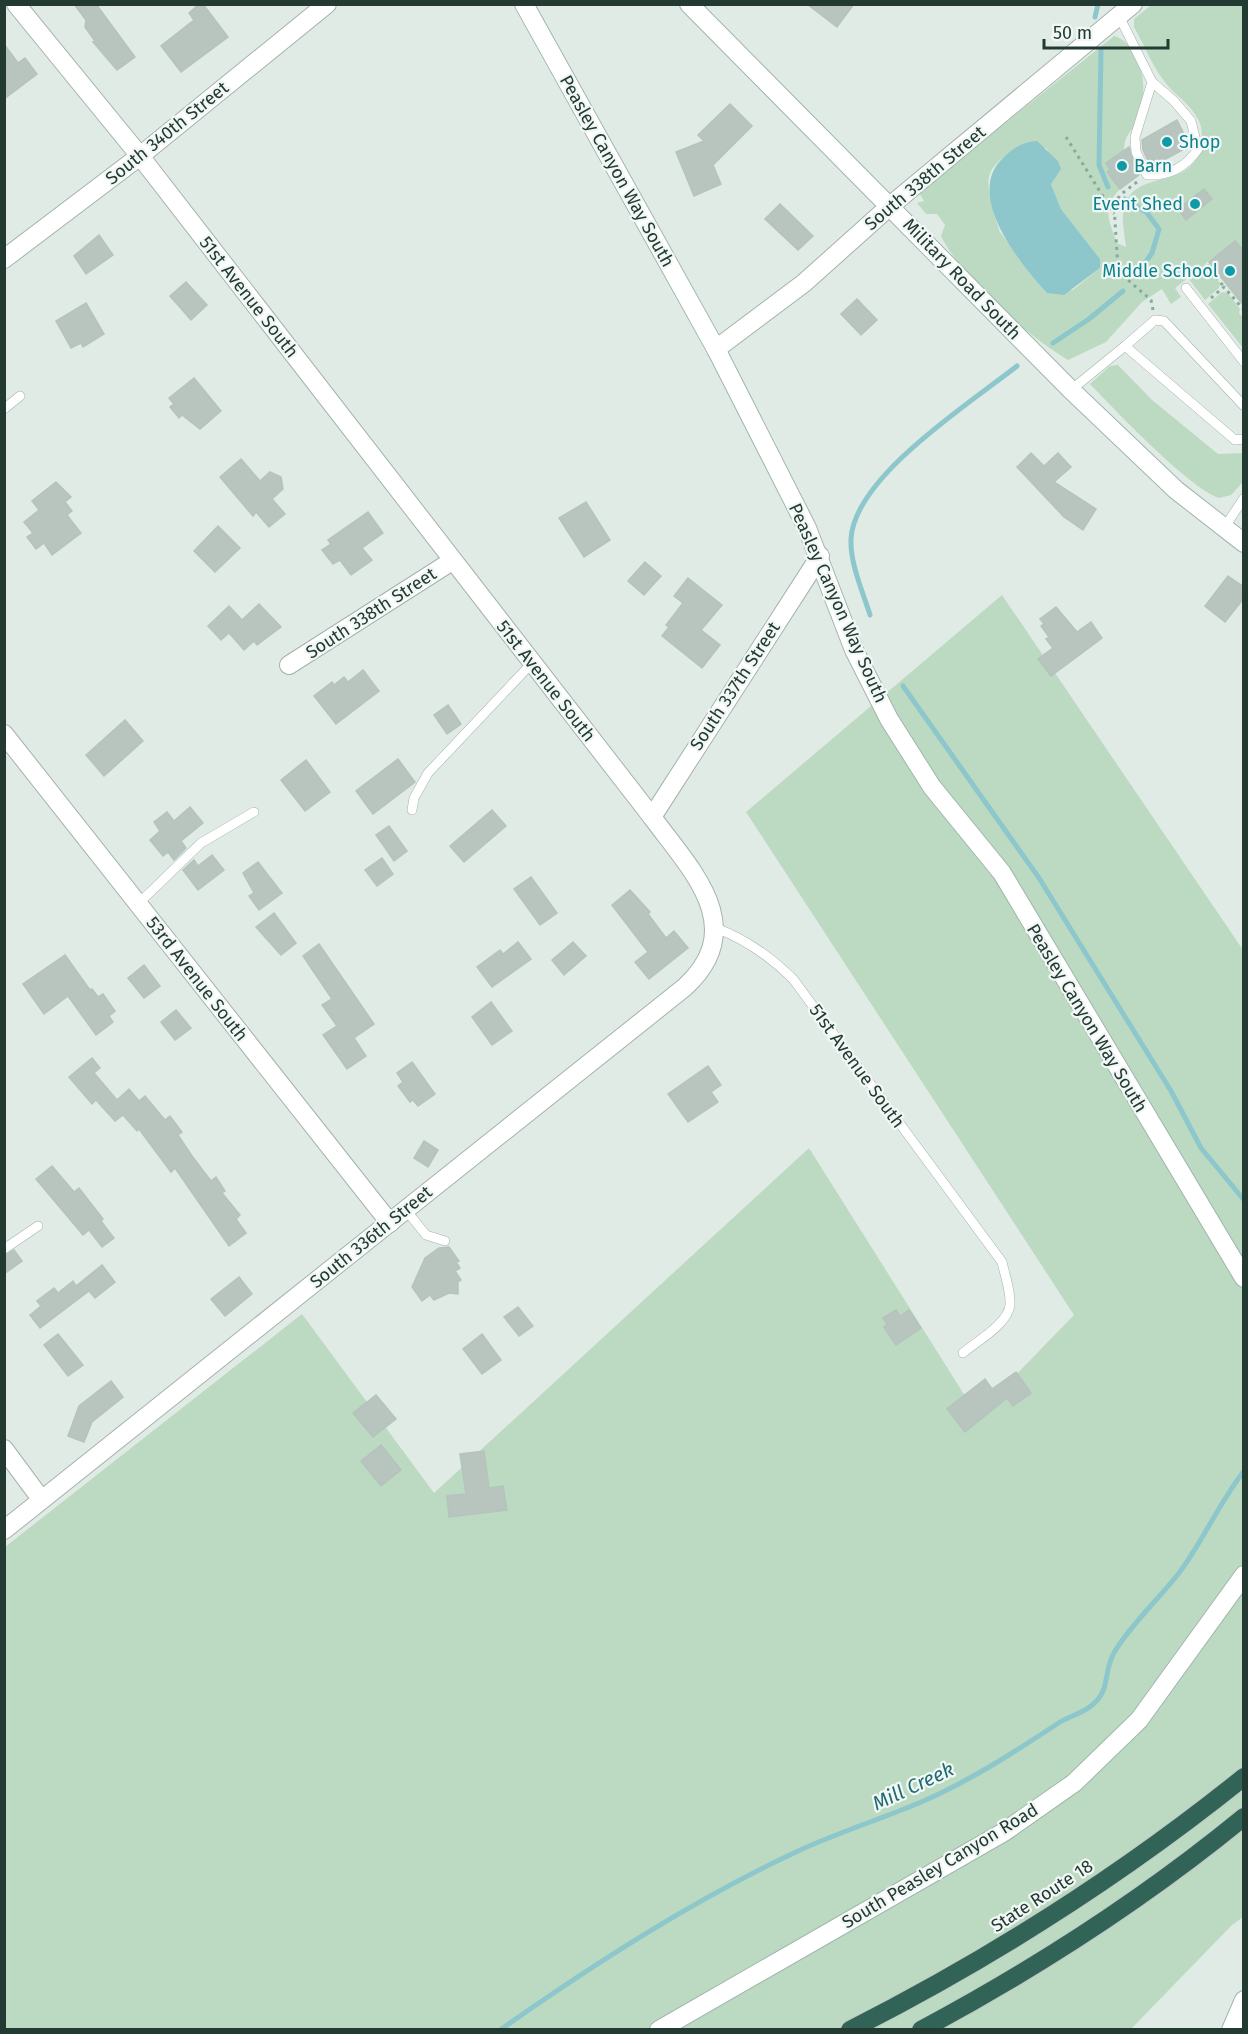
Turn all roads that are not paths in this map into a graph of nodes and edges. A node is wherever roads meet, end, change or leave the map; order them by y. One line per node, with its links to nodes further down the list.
1 (16, 4): 8 (street, 51st Avenue South)
2 (524, 4): 13 (street, Peasley Canyon Way South)
3 (689, 4): 9 (street, Military Road South)
4 (1133, 4): 6 (street, South 338th Street)
5 (320, 7): 8 (street, South 340th Street)
6 (1119, 16): 7 (lane); 9 (street, South 338th Street)
7 (1152, 82): 7 (lane)
8 (140, 156): 10 (street, South 340th Street); 24 (street, 51st Avenue South)
9 (890, 206): 13 (street, South 338th Street); 15 (street, Military Road South)
10 (4, 259)
11 (1186, 288): 14 (lane)
12 (1125, 346): 15 (lane); 17 (lane); 19 (lane)
13 (716, 349): 23 (street, Peasley Canyon Way South)
14 (1244, 362)
15 (1071, 390): 21 (street, Military Road South)
16 (20, 396): 18 (lane)
17 (1244, 406)
18 (4, 409)
19 (1244, 439)
20 (1244, 498): 21 (lane)
21 (1224, 528): 22 (street, Military Road South)
22 (1244, 543)
23 (820, 556): 30 (street, South 337th Street); 38 (street, Peasley Canyon Way South)
24 (452, 561): 25 (street, 51st Avenue South); 26 (street, South 338th Street)
25 (532, 663): 28 (lane); 30 (street, 51st Avenue South)
26 (289, 665)
27 (4, 734): 31 (street, 53rd Avenue South)
28 (412, 810)
29 (254, 812): 31 (lane)
30 (652, 817): 32 (street, 51st Avenue South)
31 (138, 904): 34 (street, 53rd Avenue South)
32 (716, 928): 33 (street, South 336th Street); 39 (lane, 51st Avenue South)
33 (406, 1210): 34 (street, South 336th Street); 36 (lane)
34 (390, 1223): 41 (street, South 336th Street)
35 (38, 1226): 37 (lane)
36 (445, 1241)
37 (4, 1248)
38 (1243, 1277)
39 (963, 1353)
40 (4, 1449): 41 (street)
41 (41, 1499): 42 (street, South 336th Street)
42 (4, 1530)
43 (1244, 1562): 45 (street, South Peasley Canyon Road)
44 (1244, 1575): 45 (street, South Peasley Canyon Road)
45 (1226, 1598): 49 (street, South Peasley Canyon Road)
46 (1244, 1777): 50 (highway, State Route 18)
47 (1244, 1817): 51 (highway)
48 (1244, 2000): 52 (street)
49 (659, 2030)
50 (850, 2030)
51 (921, 2030)
52 (1231, 2030)

